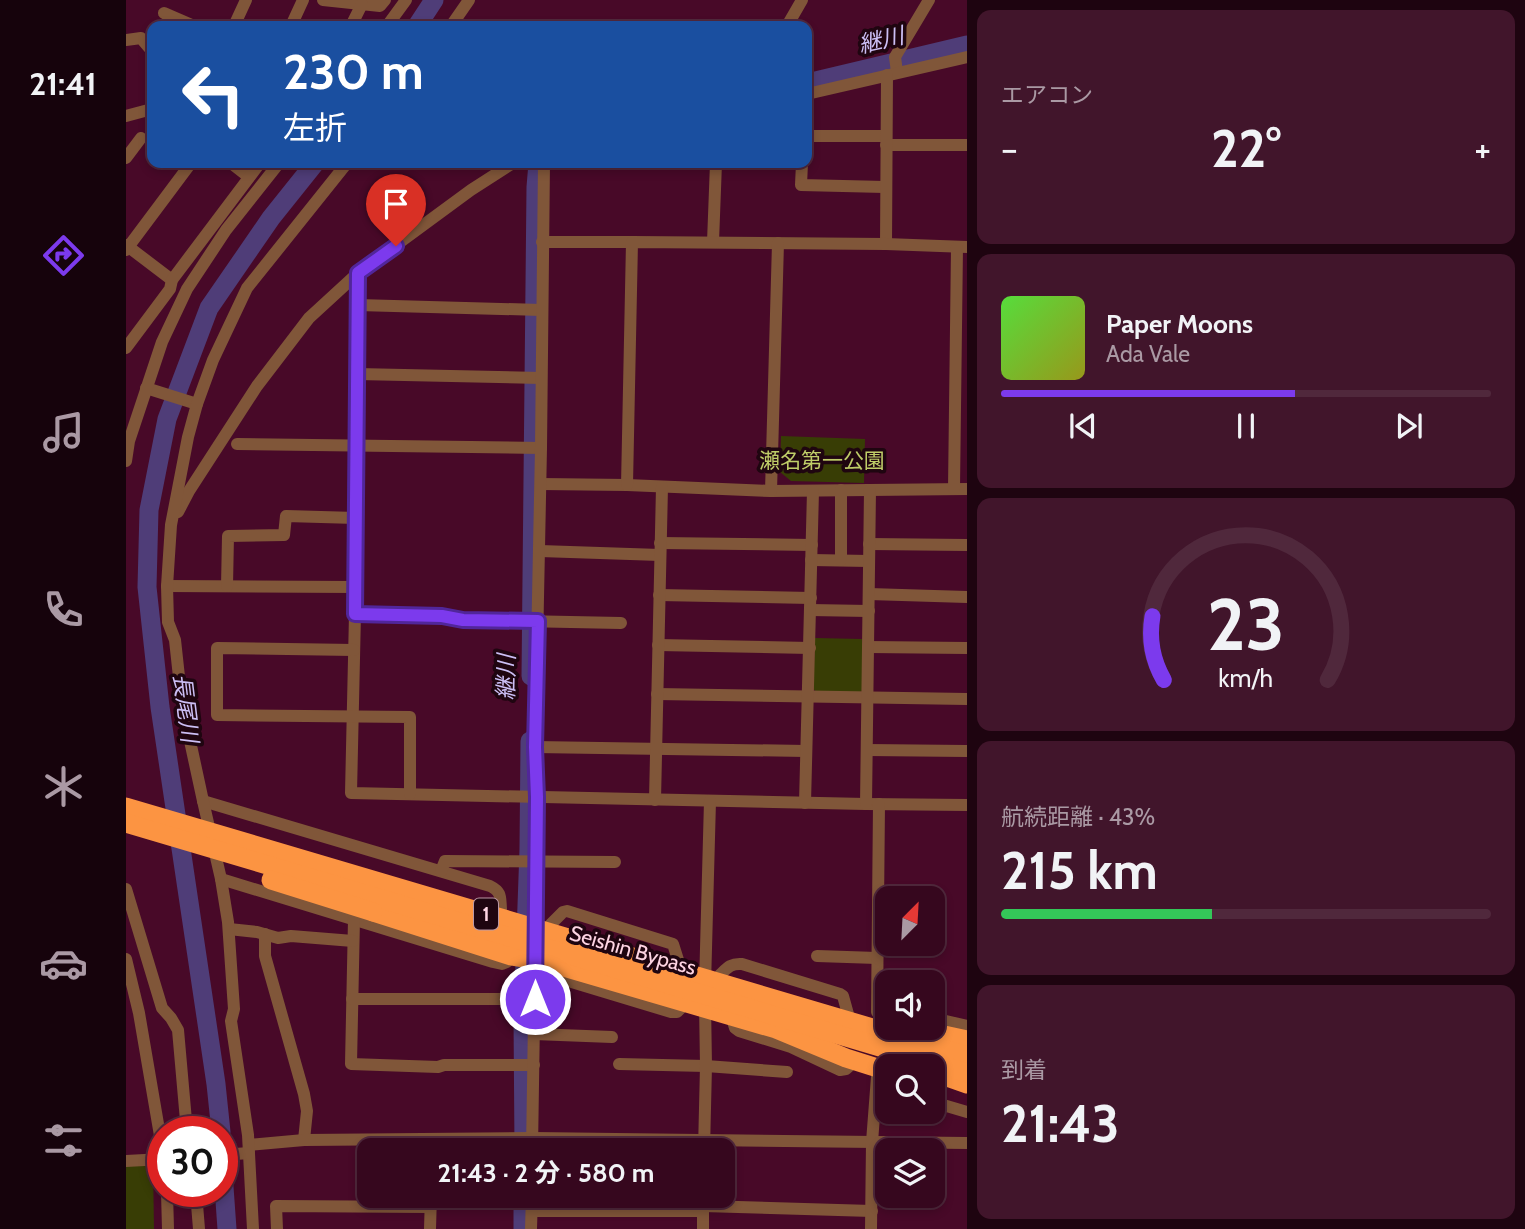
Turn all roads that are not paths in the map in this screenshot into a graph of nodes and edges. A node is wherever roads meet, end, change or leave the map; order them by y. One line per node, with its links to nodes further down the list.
1 (246, 0): 12 (street)
2 (303, 0): 13 (street)
3 (323, 0): 9 (street)
4 (385, 0): 9 (street)
5 (406, 0): 15 (street)
6 (469, 0): 16 (street)
7 (802, 0): 17 (street)
8 (929, 0): 21 (street)
9 (358, 2): 14 (street)
10 (164, 13): 11 (street)
11 (182, 21)
12 (236, 21)
13 (293, 21)
14 (352, 21)
15 (391, 21)
16 (454, 21)
17 (790, 21)
18 (126, 40): 19 (street)
19 (147, 45)
20 (967, 57): 21 (street)
21 (892, 73): 22 (street); 27 (street)
22 (812, 93)
23 (147, 110): 24 (street)
24 (126, 116)
25 (812, 136): 27 (street)
26 (141, 138): 29 (street)
27 (886, 140): 28 (street); 40 (street)
28 (967, 145)
29 (126, 158)
30 (187, 168): 46 (street)
31 (237, 168): 39 (street)
32 (256, 168): 39 (street)
33 (275, 168): 55 (street)
34 (343, 168): 56 (street)
35 (505, 168): 48 (street)
36 (544, 168): 41 (street)
37 (716, 168): 43 (street)
38 (802, 168): 40 (street)
39 (249, 177): 49 (street)
40 (885, 187): 45 (street)
41 (542, 242): 42 (street); 51 (street)
42 (632, 242): 43 (street); 63 (street)
43 (713, 242): 44 (street)
44 (778, 243): 45 (street); 68 (street)
45 (886, 244): 47 (street)
46 (127, 247): 49 (street)
47 (962, 247): 65 (street)
48 (358, 273): 50 (street); 71 (street)
49 (172, 280): 52 (street)
50 (358, 305): 51 (street); 53 (street)
51 (541, 310): 54 (street)
52 (126, 348)
53 (357, 374): 54 (street); 59 (street)
54 (541, 378): 60 (street)
55 (146, 388): 56 (street); 57 (street)
56 (197, 404): 71 (street)
57 (127, 440): 61 (street)
58 (237, 444): 59 (street)
59 (356, 447): 60 (street); 70 (street)
60 (541, 448): 62 (street)
61 (126, 461)
62 (541, 484): 63 (street); 76 (street)
63 (627, 485): 64 (street)
64 (662, 487): 68 (street); 75 (street)
65 (960, 489): 67 (street)
66 (841, 490): 67 (street); 69 (street); 78 (street)
67 (870, 490): 72 (street)
68 (771, 491): 69 (street)
69 (813, 491): 73 (street)
70 (356, 519): 81 (street); 82 (street)
71 (171, 525): 80 (street)
72 (869, 544): 74 (street); 79 (street)
73 (812, 545): 75 (street); 77 (street)
74 (967, 545)
75 (660, 549): 76 (street); 84 (street)
76 (540, 551): 89 (street)
77 (811, 560): 78 (street); 86 (street)
78 (841, 561): 79 (street)
79 (869, 561): 83 (street)
80 (166, 586): 81 (street); 110 (street)
81 (227, 586): 82 (street)
82 (355, 587): 88 (street)
83 (869, 594): 85 (street); 87 (street)
84 (659, 595): 86 (street); 91 (street)
85 (967, 597)
86 (811, 604): 87 (street); 93 (street)
87 (869, 611): 92 (street)
88 (355, 614): 89 (street); 95 (street)
89 (538, 621): 90 (street); 101 (street)
90 (621, 623)
91 (658, 645): 93 (street); 96 (street)
92 (868, 647): 94 (street); 98 (street)
93 (810, 648): 97 (street)
94 (967, 648)
95 (354, 650): 100 (street); 100 (street)
96 (657, 694): 97 (street); 102 (street)
97 (808, 696): 98 (street); 103 (street)
98 (867, 697): 99 (street); 104 (street)
99 (967, 699)
100 (352, 716): 106 (street); 106 (street)
101 (535, 747): 102 (street); 108 (street)
102 (656, 748): 103 (street); 109 (street)
103 (807, 751): 112 (street)
104 (867, 751): 105 (street); 113 (street)
105 (967, 751)
106 (410, 794): 108 (street)
107 (126, 795): 123 (highway, 1)
108 (537, 797): 109 (street); 118 (street)
109 (655, 800): 111 (street)
110 (202, 801): 120 (street); 121 (street)
111 (709, 801): 112 (street); 135 (street)
112 (805, 803): 113 (street)
113 (873, 804): 114 (street); 131 (street)
114 (967, 805)
115 (126, 807): 140 (highway, Seishin Bypass / 1, bridge)
116 (126, 823): 139 (highway, Seishin Bypass / 1, bridge)
117 (126, 837): 129 (highway, 1, bridge)
118 (536, 860): 119 (street); 120 (street); 125 (street)
119 (615, 862)
120 (441, 871): 123 (street)
121 (221, 879): 124 (street); 126 (street)
122 (126, 889): 164 (street)
123 (501, 909): 125 (highway, 1)
124 (354, 919): 128 (street); 129 (street)
125 (543, 922): 133 (street); 135 (highway, 1)
126 (229, 929): 127 (street); 173 (street)
127 (265, 934): 128 (street); 168 (street)
128 (353, 941): 136 (street)
129 (511, 956): 133 (highway, 1)
130 (817, 956): 131 (street)
131 (877, 958): 134 (street)
132 (126, 959): 163 (street)
133 (535, 960): 137 (street); 138 (highway, 1)
134 (878, 970)
135 (713, 973): 138 (street); 140 (highway, 1)
136 (352, 999): 137 (street); 152 (street)
137 (535, 999): 144 (street)
138 (696, 1005): 139 (highway, 1); 153 (street)
139 (739, 1011): 149 (highway, bridge); 154 (highway, 1); 156 (highway, Seishin Bypass / 1, bridge)
140 (847, 1017): 141 (highway, 1); 148 (highway, 1, bridge); 150 (highway, Seishin Bypass / 1, bridge)
141 (875, 1017)
142 (945, 1021): 143 (street)
143 (967, 1026)
144 (534, 1034): 146 (street); 152 (street)
145 (945, 1035): 147 (highway)
146 (612, 1037)
147 (967, 1040)
148 (967, 1047)
149 (877, 1054)
150 (967, 1056)
151 (619, 1064): 153 (street)
152 (534, 1065): 166 (street)
153 (706, 1066): 155 (street); 167 (street)
154 (875, 1066)
155 (787, 1072)
156 (967, 1073)
157 (945, 1076): 158 (highway)
158 (967, 1084)
159 (945, 1089): 160 (highway)
160 (967, 1096)
161 (945, 1106): 162 (street)
162 (967, 1112)
163 (157, 1116)
164 (185, 1116)
165 (875, 1117): 170 (street)
166 (532, 1138)
167 (704, 1138)
168 (304, 1140): 169 (street); 173 (street)
169 (357, 1142)
170 (872, 1142): 171 (street); 172 (street); 186 (street)
171 (967, 1143)
172 (735, 1144)
173 (248, 1151): 174 (street); 189 (street)
174 (238, 1153)
175 (147, 1160): 176 (street)
176 (126, 1161)
177 (357, 1203): 190 (street)
178 (735, 1205): 186 (street)
179 (167, 1207): 187 (street)
180 (198, 1207): 188 (street)
181 (431, 1208): 191 (street)
182 (531, 1208): 185 (street)
183 (605, 1208): 185 (street)
184 (703, 1208): 193 (street)
185 (531, 1211): 192 (street)
186 (872, 1211): 194 (street)
187 (168, 1229)
188 (199, 1229)
189 (253, 1229)
190 (276, 1229)
191 (430, 1229)
192 (531, 1229)
193 (703, 1229)
194 (871, 1229)

